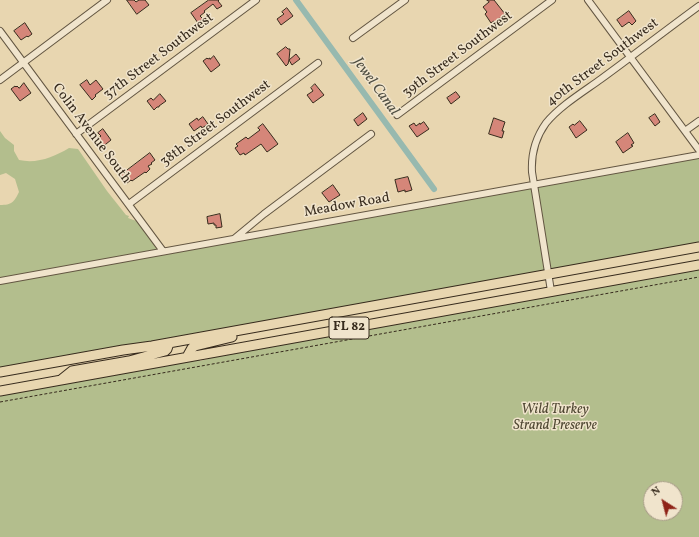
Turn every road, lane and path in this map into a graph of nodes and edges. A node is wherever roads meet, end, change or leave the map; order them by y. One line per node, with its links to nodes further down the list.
1 (107, 0): 10 (street)
2 (256, 0): 16 (street, 37th Street Southwest)
3 (405, 0): 8 (street)
4 (552, 0): 13 (street, 39th Street Southwest)
5 (588, 0): 9 (street)
6 (699, 6): 9 (street, 40th Street Southwest)
7 (0, 31): 10 (street, Colin Avenue South)
8 (353, 38)
9 (630, 57): 15 (street); 20 (street, 40th Street Southwest)
10 (24, 62): 12 (street); 16 (street, Colin Avenue South)
11 (318, 63): 21 (street, 38th Street Southwest)
12 (0, 80)
13 (398, 115)
14 (699, 122): 15 (street)
15 (685, 131): 18 (street)
16 (76, 134): 21 (street, Colin Avenue South)
17 (371, 134): 22 (street)
18 (699, 150)
19 (699, 155): 20 (street, Meadow Road)
20 (534, 185): 22 (street, Meadow Road); 26 (street, 40th Street Southwest)
21 (129, 204): 24 (street, Colin Avenue South)
22 (233, 239): 24 (street, Meadow Road)
23 (699, 247): 26 (highway, FL 82)
24 (163, 252): 28 (street, Meadow Road)
25 (699, 265): 29 (highway, FL 82)
26 (548, 274): 29 (street, 40th Street Southwest); 30 (highway, FL 82)
27 (699, 276): 36 (path)
28 (0, 281)
29 (551, 291): 32 (highway, FL 82)
30 (302, 318): 31 (highway, FL 82); 32 (highway)
31 (169, 343): 33 (highway, FL 82); 34 (highway)
32 (187, 357): 34 (highway, FL 82)
33 (0, 372)
34 (61, 380): 35 (highway, FL 82)
35 (0, 391)
36 (0, 402)

